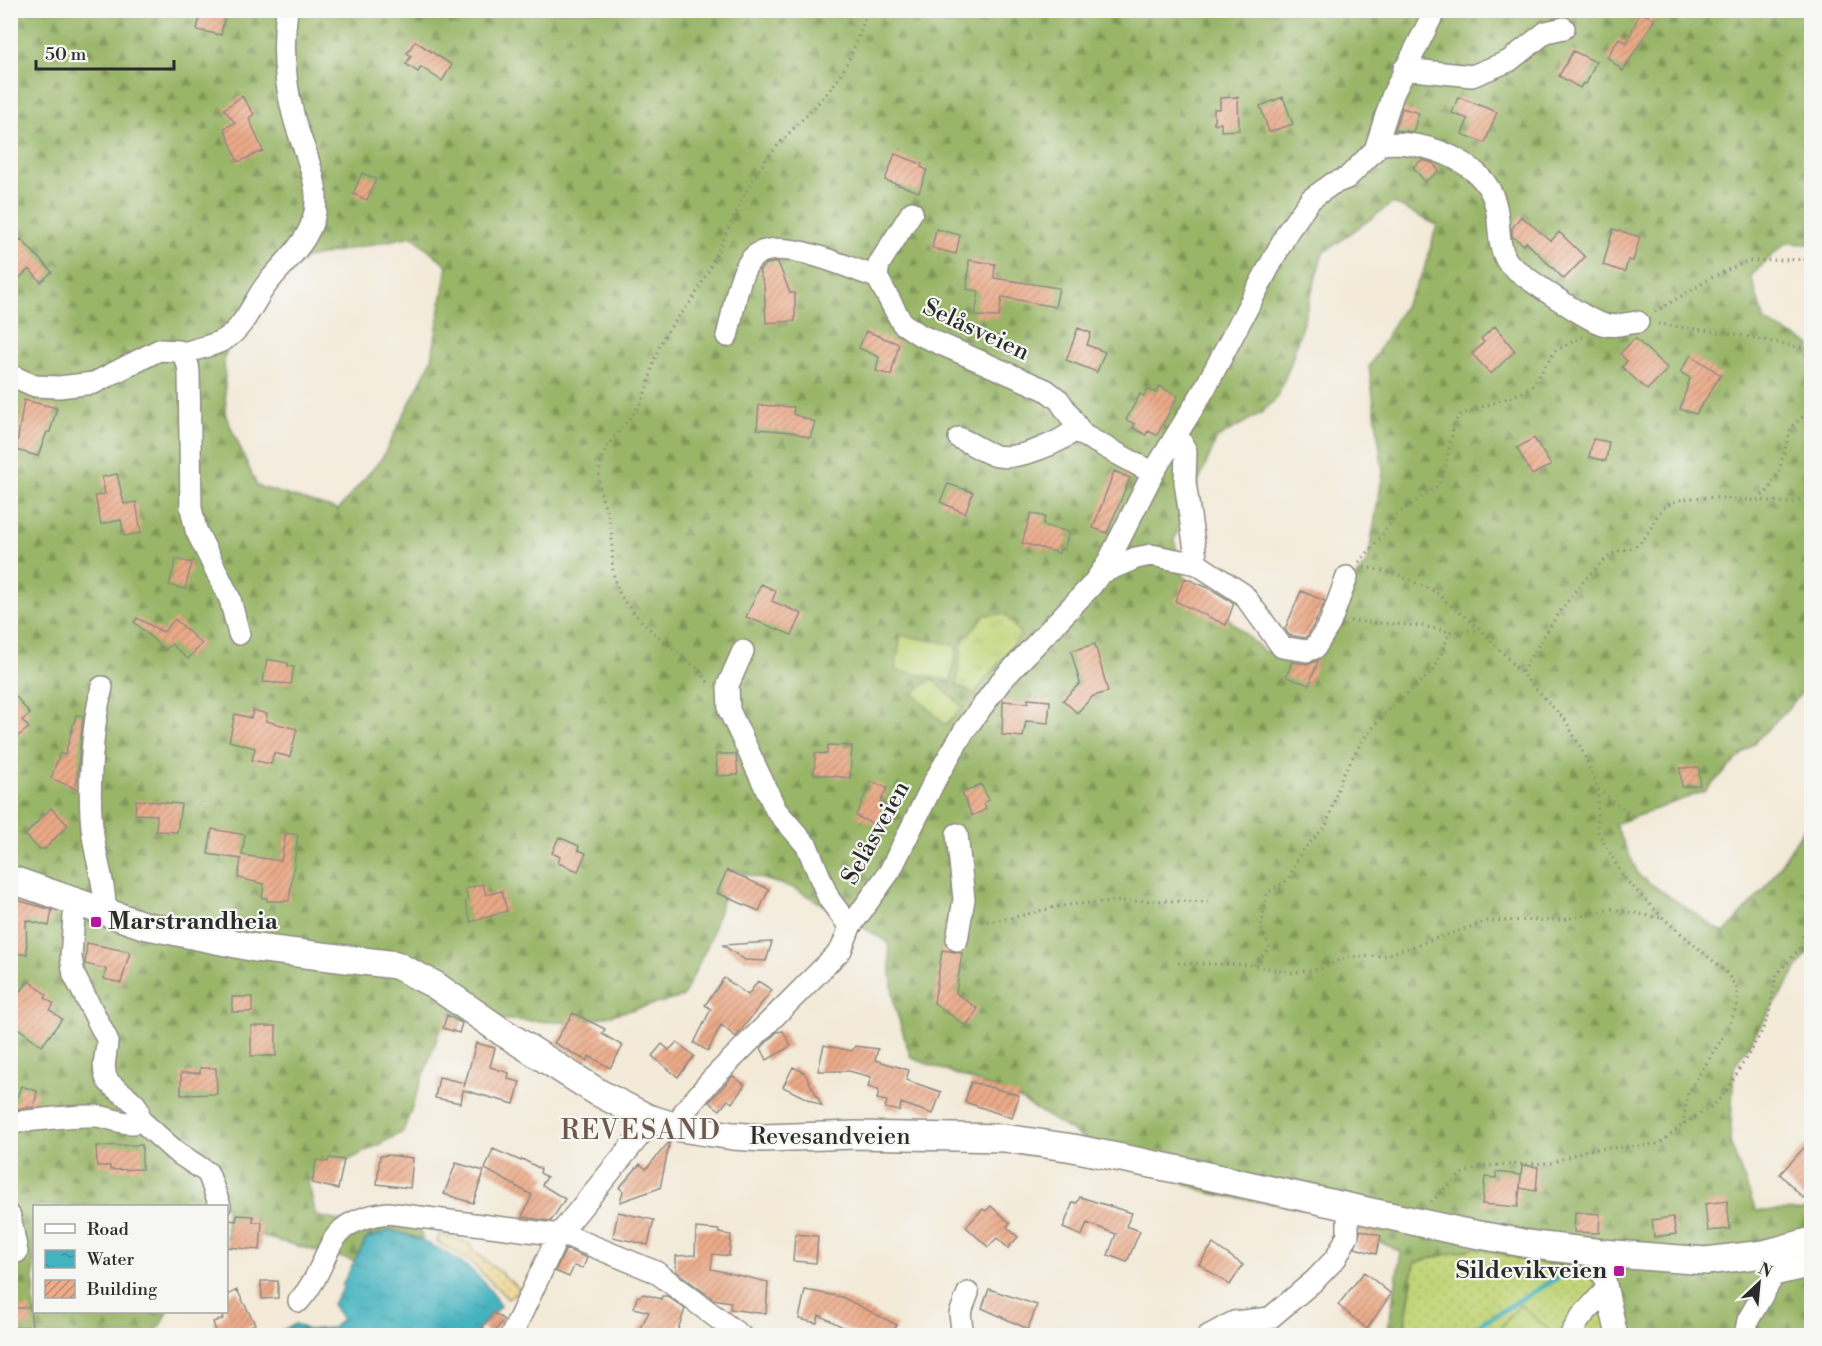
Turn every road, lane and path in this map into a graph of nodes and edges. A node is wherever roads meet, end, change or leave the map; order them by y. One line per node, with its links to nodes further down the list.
1 (287, 10): 14 (street)
2 (868, 10): 33 (path)
3 (1435, 10): 5 (street, Selåsveien)
4 (1564, 27): 5 (street)
5 (1404, 69): 6 (street, Selåsveien)
6 (1378, 145): 11 (street); 18 (street, Selåsveien)
7 (912, 212): 9 (street)
8 (1812, 259): 10 (path)
9 (877, 277): 12 (street); 17 (street, Selåsveien)
10 (1638, 322): 11 (street); 13 (path)
11 (1604, 326): 27 (path)
12 (727, 336)
13 (1812, 350)
14 (182, 354): 15 (street); 29 (street)
15 (10, 375)
16 (1812, 409): 22 (path)
17 (1076, 429): 19 (street); 20 (street, Selåsveien)
18 (1177, 434): 20 (street, Selåsveien); 23 (street)
19 (959, 438)
20 (1153, 473): 24 (street, Selåsveien)
21 (1812, 496): 22 (path)
22 (1756, 500): 31 (path)
23 (1197, 564): 24 (street); 26 (street)
24 (1101, 573): 44 (street, Selåsveien)
25 (1347, 577): 26 (street)
26 (1330, 623): 28 (path)
27 (1481, 630): 28 (path); 31 (path)
28 (1450, 632): 47 (path)
29 (238, 634)
30 (743, 651): 33 (street, Selåsveien)
31 (1522, 672): 34 (path)
32 (102, 687): 41 (street)
33 (729, 710): 44 (street, Selåsveien)
34 (1598, 789): 35 (path); 42 (path)
35 (1634, 817)
36 (957, 834): 45 (street)
37 (10, 879): 38 (main road, Revesandveien)
38 (75, 902): 41 (main road, Revesandveien); 48 (street)
39 (1208, 902): 43 (path)
40 (1812, 908): 51 (path)
41 (105, 912): 49 (main road, Revesandveien)
42 (1663, 918): 47 (path); 51 (path)
43 (994, 921)
44 (850, 927): 52 (street, Selåsveien)
45 (957, 940)
46 (1178, 963): 47 (path)
47 (1254, 965)
48 (138, 1118): 50 (street); 53 (street)
49 (648, 1118): 52 (main road, Revesandveien); 57 (street)
50 (10, 1123)
51 (1683, 1124): 56 (path)
52 (680, 1128): 54 (main road, Revesandveien)
53 (220, 1205)
54 (1348, 1207): 56 (main road, Revesandveien); 67 (street)
55 (10, 1216): 58 (street)
56 (1414, 1222): 59 (main road, Revesandveien)
57 (558, 1236): 63 (street); 64 (street); 65 (street)
58 (17, 1252)
59 (1602, 1253): 60 (main road, Revesandveien); 61 (street)
60 (1802, 1256): 70 (street)
61 (1606, 1289): 68 (street); 69 (street)
62 (968, 1293): 66 (street)
63 (299, 1301)
64 (511, 1335)
65 (741, 1335)
66 (963, 1335)
67 (1208, 1335)
68 (1570, 1335)
69 (1617, 1335)
70 (1745, 1335)

